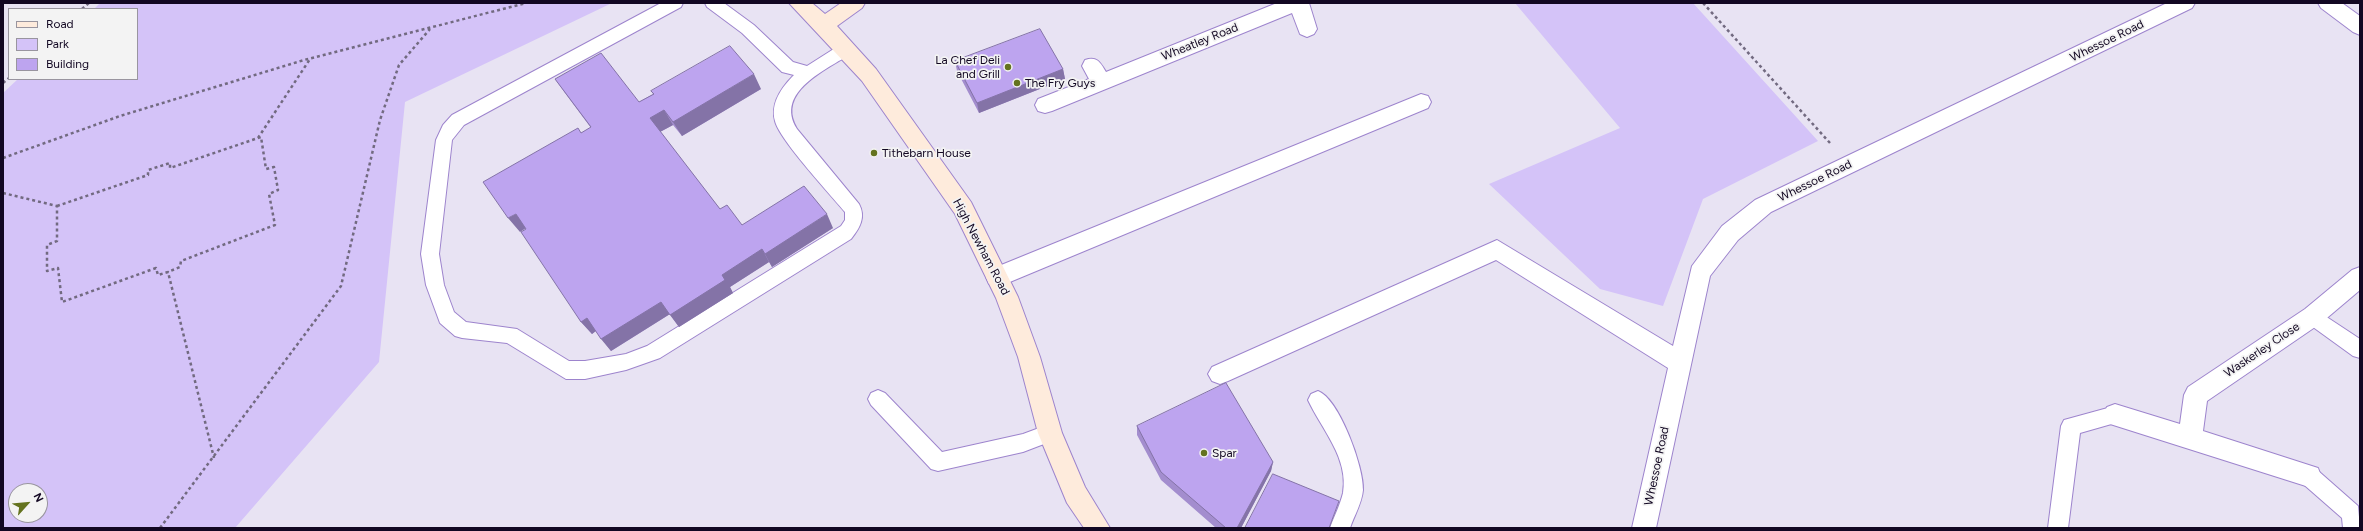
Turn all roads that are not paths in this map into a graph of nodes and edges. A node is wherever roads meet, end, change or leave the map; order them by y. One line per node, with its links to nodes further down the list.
1 (675, 3): 12 (lane)
2 (713, 3): 12 (lane)
3 (799, 3): 8 (street, High Newham Road)
4 (856, 3): 8 (street)
5 (1298, 3): 10 (street, Wheatley Road); 14 (street, Wheatley Road)
6 (2185, 3): 19 (street, Whessoe Road)
7 (2334, 4): 9 (street)
8 (824, 25): 11 (street, High Newham Road)
9 (2360, 27)
10 (1307, 29)
11 (846, 49): 12 (lane); 15 (street, High Newham Road)
12 (810, 73)
13 (1421, 102): 15 (street)
14 (1045, 105)
15 (998, 277): 24 (street, High Newham Road)
16 (2360, 277): 17 (street, Waskerley Close)
17 (2313, 316): 18 (lane); 25 (street, Waskerley Close)
18 (2360, 350)
19 (1680, 363): 20 (street); 29 (street, Whessoe Road)
20 (1220, 374)
21 (878, 400): 24 (lane)
22 (1318, 400): 28 (lane)
23 (2115, 415): 25 (street); 30 (lane)
24 (1050, 433): 27 (street, High Newham Road)
25 (2190, 437): 26 (street)
26 (2309, 476): 31 (lane)
27 (1098, 528)
28 (1340, 528)
29 (1644, 528)
30 (2058, 528)
31 (2353, 528)

